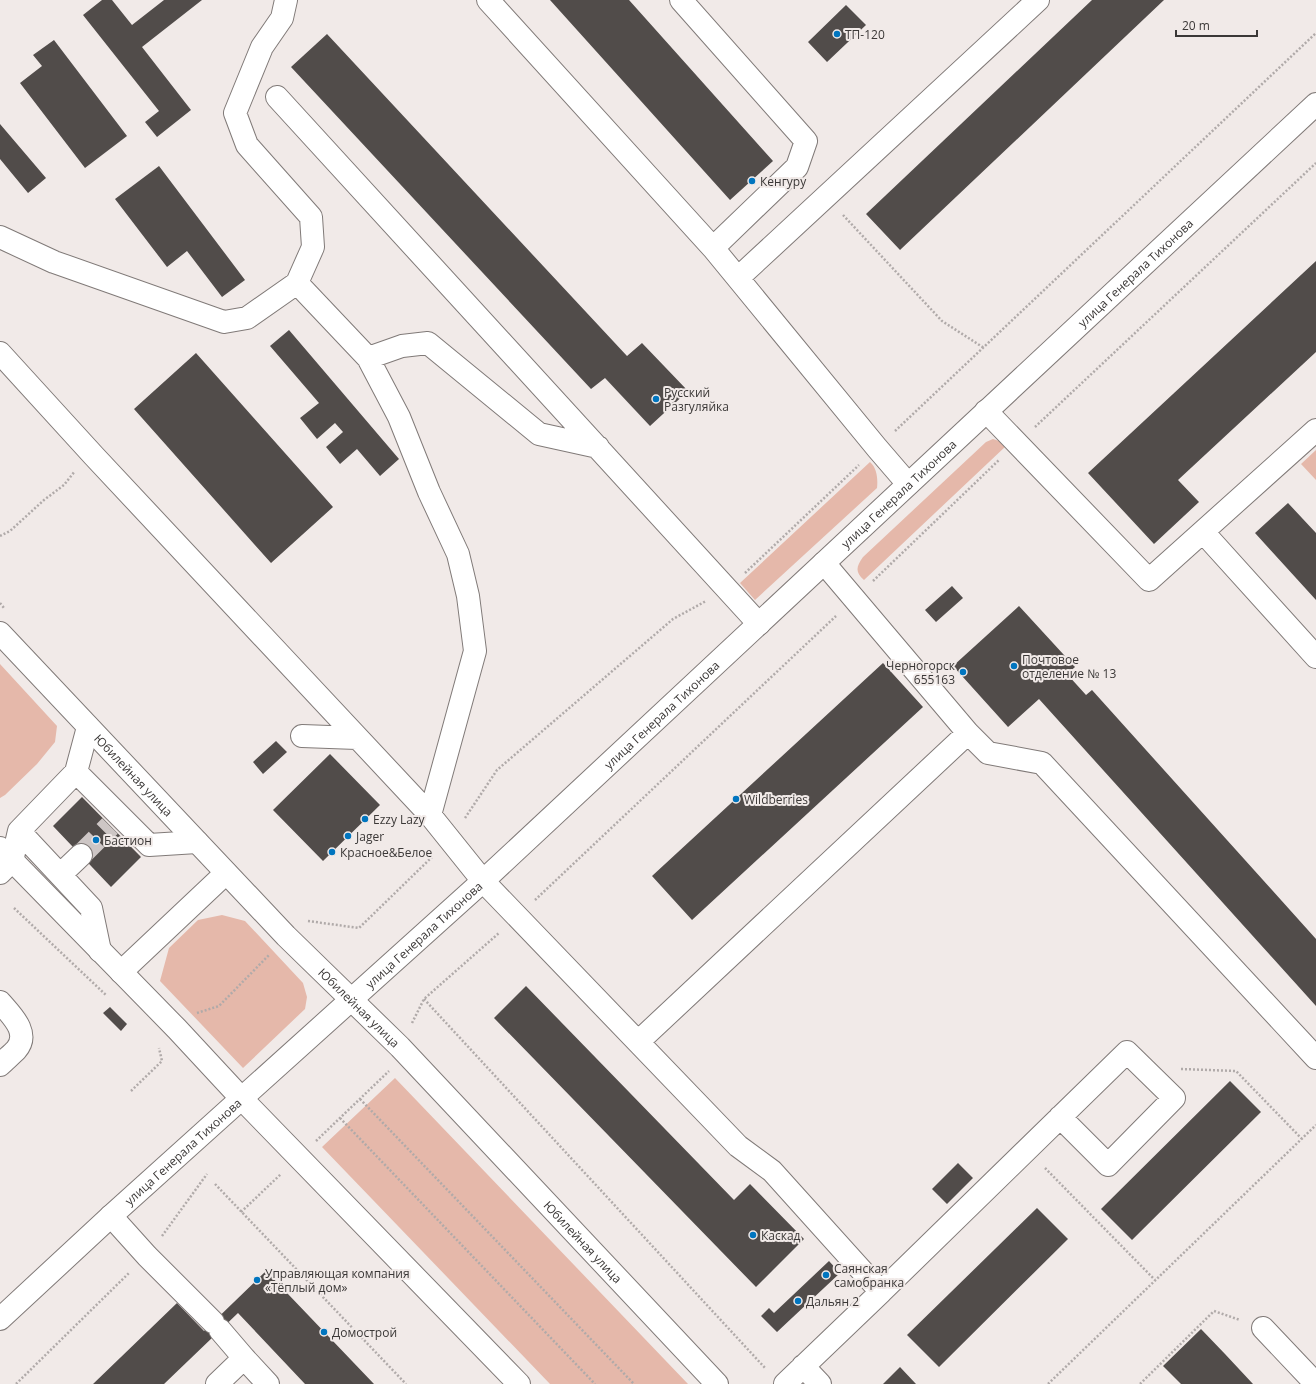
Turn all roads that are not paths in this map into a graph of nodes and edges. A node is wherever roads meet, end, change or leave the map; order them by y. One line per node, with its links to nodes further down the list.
1 (286, 0): 10 (main road)
2 (488, 0): 8 (main road)
3 (1038, 0): 9 (main road)
4 (683, 1): 8 (main road)
5 (277, 97): 15 (main road)
6 (1316, 104): 13 (main road, улица Генерала Тихонова)
7 (0, 237): 10 (main road)
8 (713, 248): 9 (main road)
9 (738, 278): 16 (main road)
10 (297, 283): 12 (main road)
11 (0, 353): 25 (main road)
12 (368, 358): 15 (main road); 27 (main road)
13 (986, 411): 16 (main road, улица Генерала Тихонова); 17 (main road)
14 (1316, 430): 17 (main road)
15 (598, 447): 19 (main road)
16 (908, 484): 18 (main road, улица Генерала Тихонова)
17 (1203, 532): 21 (main road)
18 (824, 563): 19 (main road, улица Генерала Тихонова); 23 (main road)
19 (759, 624): 34 (main road, улица Генерала Тихонова)
20 (0, 633): 22 (main road, Юбилейная улица)
21 (1316, 657)
22 (88, 726): 26 (main road); 29 (main road, Юбилейная улица)
23 (968, 732): 39 (main road); 40 (main road)
24 (302, 736): 25 (main road)
25 (358, 738): 27 (main road)
26 (76, 772): 28 (main road); 29 (main road)
27 (430, 815): 34 (main road)
28 (19, 831): 31 (main road); 33 (main road)
29 (197, 842): 32 (main road, Юбилейная улица)
30 (81, 855): 33 (main road)
31 (4, 861): 35 (main road)
32 (226, 873): 36 (main road); 37 (main road, Юбилейная улица)
33 (60, 875): 35 (main road)
34 (483, 881): 37 (main road, улица Генерала Тихонова); 39 (main road)
35 (100, 951): 36 (main road)
36 (121, 972): 42 (main road)
37 (351, 1000): 42 (main road, улица Генерала Тихонова); 54 (main road, Юбилейная улица)
38 (0, 1002): 41 (main road)
39 (638, 1042): 45 (main road)
40 (1316, 1058)
41 (0, 1065)
42 (242, 1099): 44 (main road, улица Генерала Тихонова); 53 (main road)
43 (1060, 1117): 43 (main road); 45 (main road)
44 (111, 1216): 46 (main road, улица Генерала Тихонова); 48 (main road)
45 (881, 1292): 49 (main road)
46 (0, 1320)
47 (1263, 1328): 56 (main road)
48 (244, 1358): 51 (main road); 52 (main road)
49 (803, 1366): 50 (main road); 55 (main road)
50 (777, 1378)
51 (217, 1384)
52 (268, 1384)
53 (519, 1384)
54 (717, 1384)
55 (820, 1384)
56 (1316, 1384)

